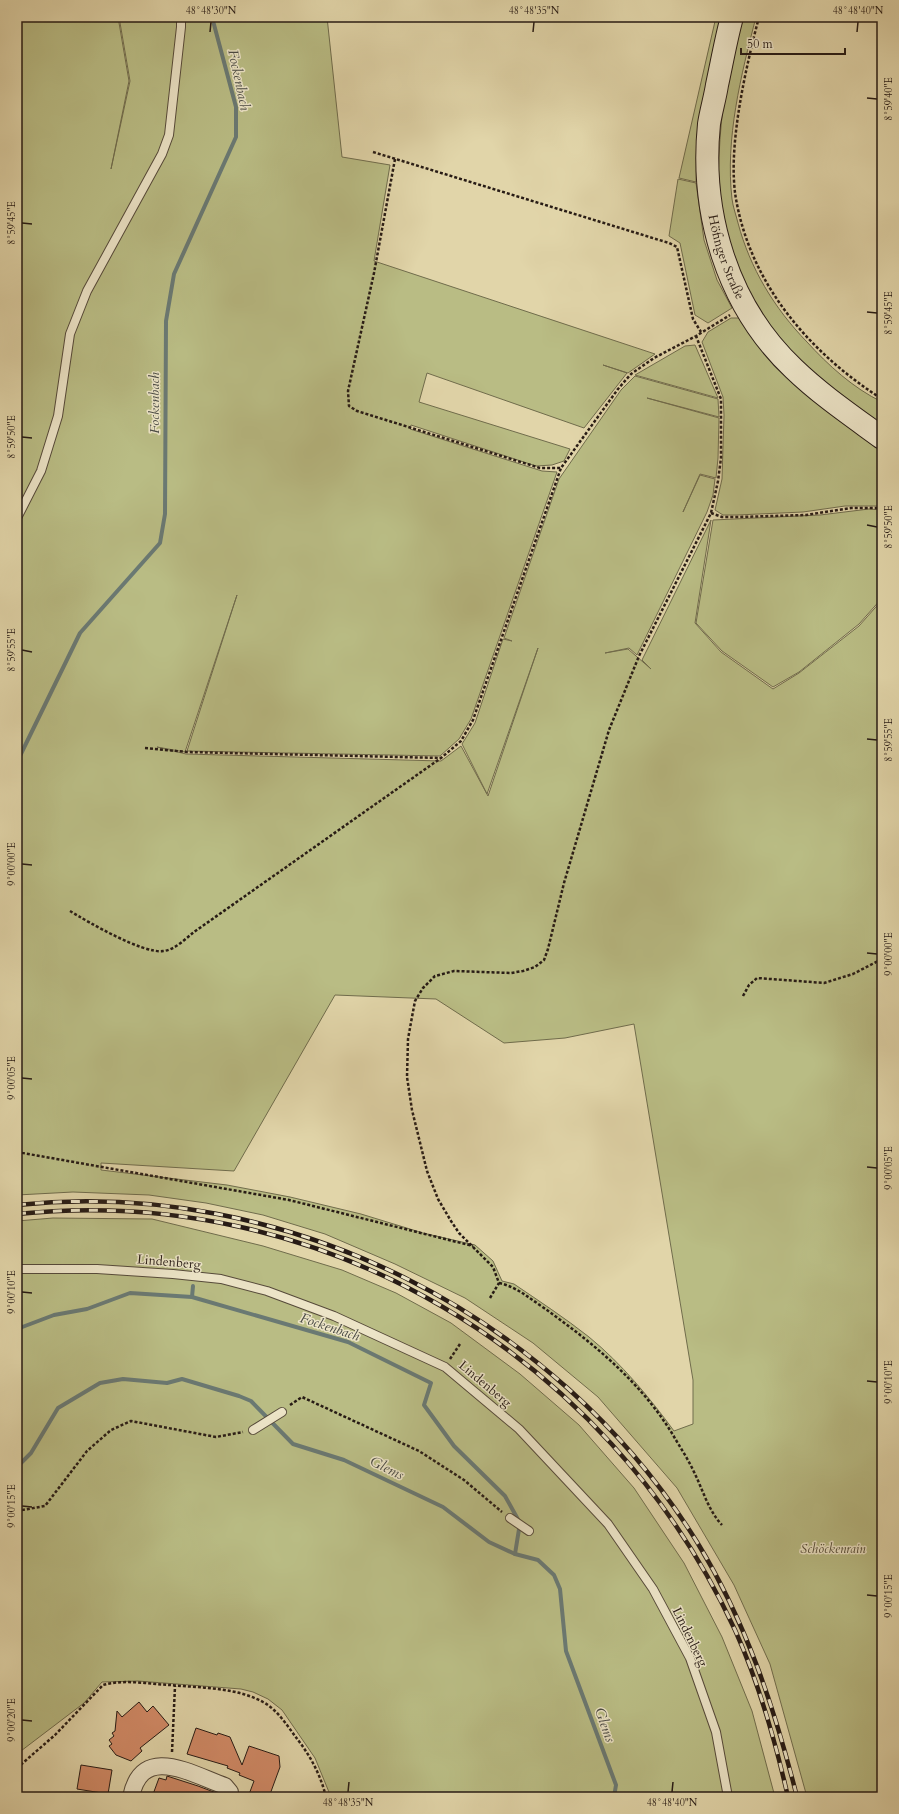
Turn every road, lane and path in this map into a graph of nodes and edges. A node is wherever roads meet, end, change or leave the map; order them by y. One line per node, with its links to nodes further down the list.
1 (181, 17): 14 (lane)
2 (732, 17): 6 (street, Höfinger Straße)
3 (759, 17): 9 (path)
4 (374, 152): 5 (path)
5 (395, 159): 7 (path); 11 (path)
6 (745, 307): 7 (path); 10 (street, Höfinger Straße)
7 (701, 332): 8 (path)
8 (696, 336): 11 (path); 13 (path)
9 (882, 398)
10 (882, 438)
11 (561, 468): 16 (path)
12 (882, 508): 13 (path)
13 (711, 514): 21 (path)
14 (17, 518)
15 (145, 748): 16 (path)
16 (441, 758): 17 (path)
17 (70, 911)
18 (882, 959): 19 (path)
19 (743, 996)
20 (17, 1152): 21 (path)
21 (473, 1246): 23 (path)
22 (17, 1269): 26 (lane, Lindenberg)
23 (499, 1283): 24 (path); 31 (path)
24 (490, 1298)
25 (460, 1344): 26 (path)
26 (445, 1367): 39 (lane, Lindenberg)
27 (282, 1412): 28 (lane); 30 (path)
28 (252, 1430): 29 (path)
29 (17, 1511)
30 (510, 1518): 32 (lane)
31 (722, 1525)
32 (529, 1531)
33 (175, 1686): 34 (path); 35 (path); 38 (path)
34 (171, 1767): 36 (street); 37 (street)
35 (17, 1768)
36 (131, 1797)
37 (230, 1797)
38 (326, 1797)
39 (728, 1797)

